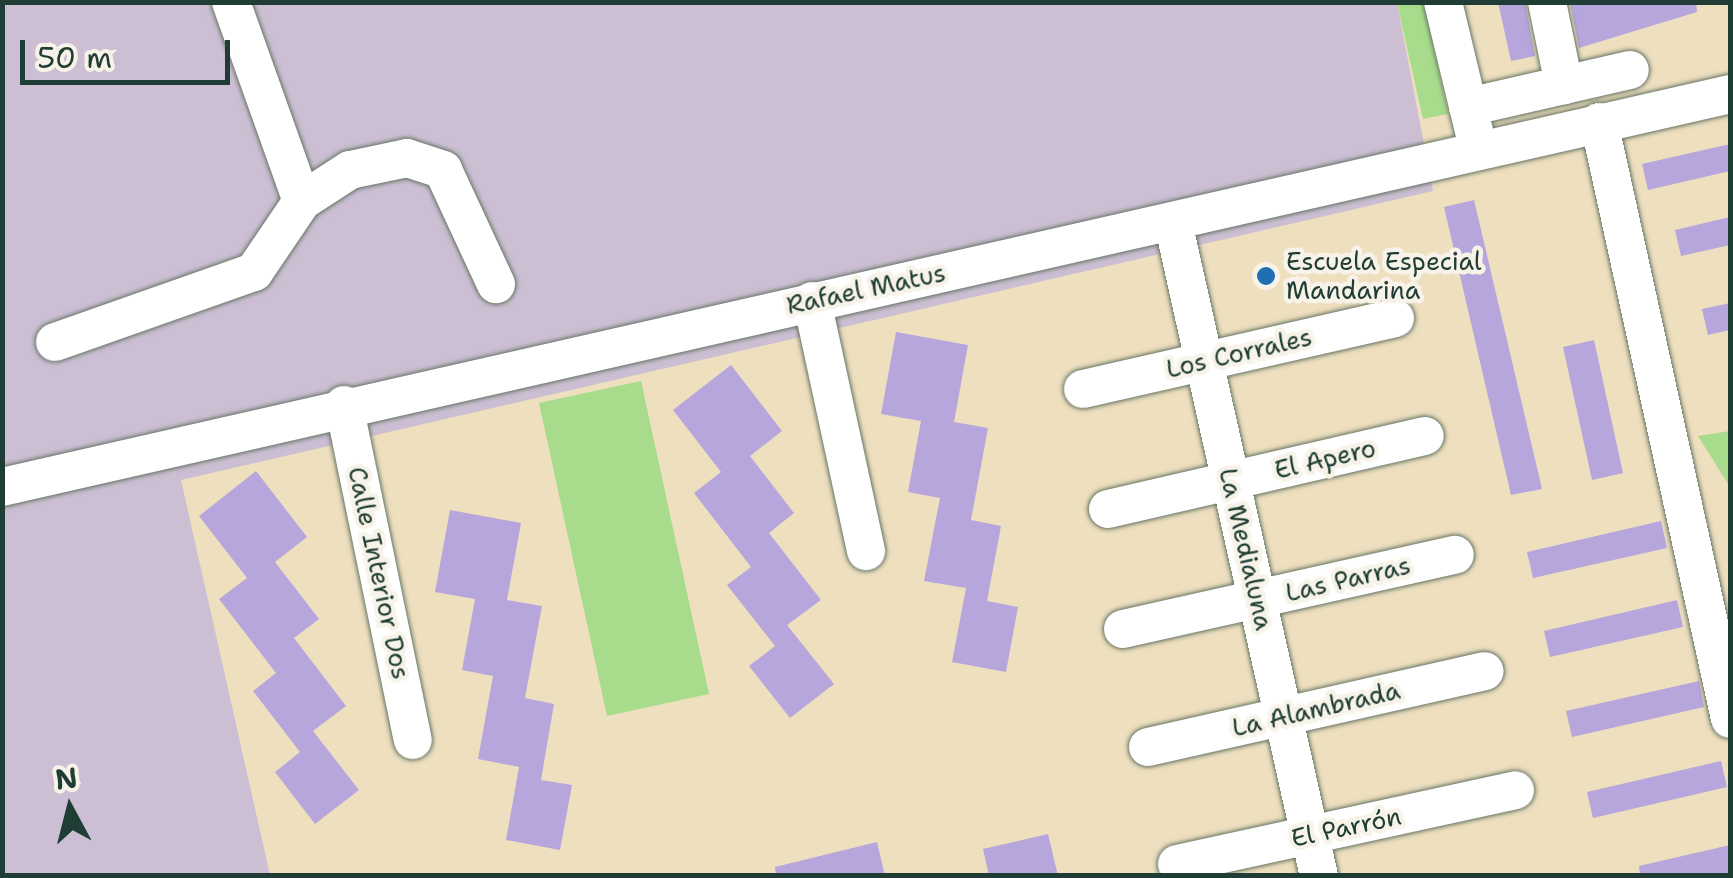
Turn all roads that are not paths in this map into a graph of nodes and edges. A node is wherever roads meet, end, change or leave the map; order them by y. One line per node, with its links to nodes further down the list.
1 (231, 2): 10 (street)
2 (1443, 2): 7 (street)
3 (1547, 2): 5 (street)
4 (1630, 70): 5 (street)
5 (1564, 85): 7 (street)
6 (1730, 94): 8 (street, Rafael Matus)
7 (1468, 107): 9 (street)
8 (1599, 122): 9 (street, Rafael Matus); 29 (street)
9 (1478, 150): 11 (street, Rafael Matus)
10 (302, 202): 12 (street); 15 (street)
11 (1173, 222): 13 (street, Rafael Matus); 16 (street, La Medialuna)
12 (496, 284)
13 (812, 301): 18 (street, Rafael Matus); 23 (street)
14 (1395, 318): 16 (street, Los Corrales)
15 (55, 342)
16 (1204, 361): 17 (street, Los Corrales); 20 (street, La Medialuna)
17 (1083, 388)
18 (344, 405): 21 (street, Rafael Matus); 30 (street, Calle Interior Dos)
19 (1425, 436): 20 (street, El Apero)
20 (1231, 480): 22 (street, El Apero); 25 (street, La Medialuna)
21 (2, 487)
22 (1108, 509)
23 (866, 551)
24 (1455, 555): 25 (street, Las Parras)
25 (1257, 599): 26 (street, Las Parras); 28 (street, La Medialuna)
26 (1123, 629)
27 (1484, 671): 28 (street, La Alambrada)
28 (1284, 716): 31 (street, La Alambrada); 33 (street, La Medialuna)
29 (1730, 718)
30 (413, 740)
31 (1148, 747)
32 (1515, 790): 33 (street, El Parrón)
33 (1310, 835): 34 (street, El Parrón); 35 (street, La Medialuna)
34 (1177, 864)
35 (1320, 876)

